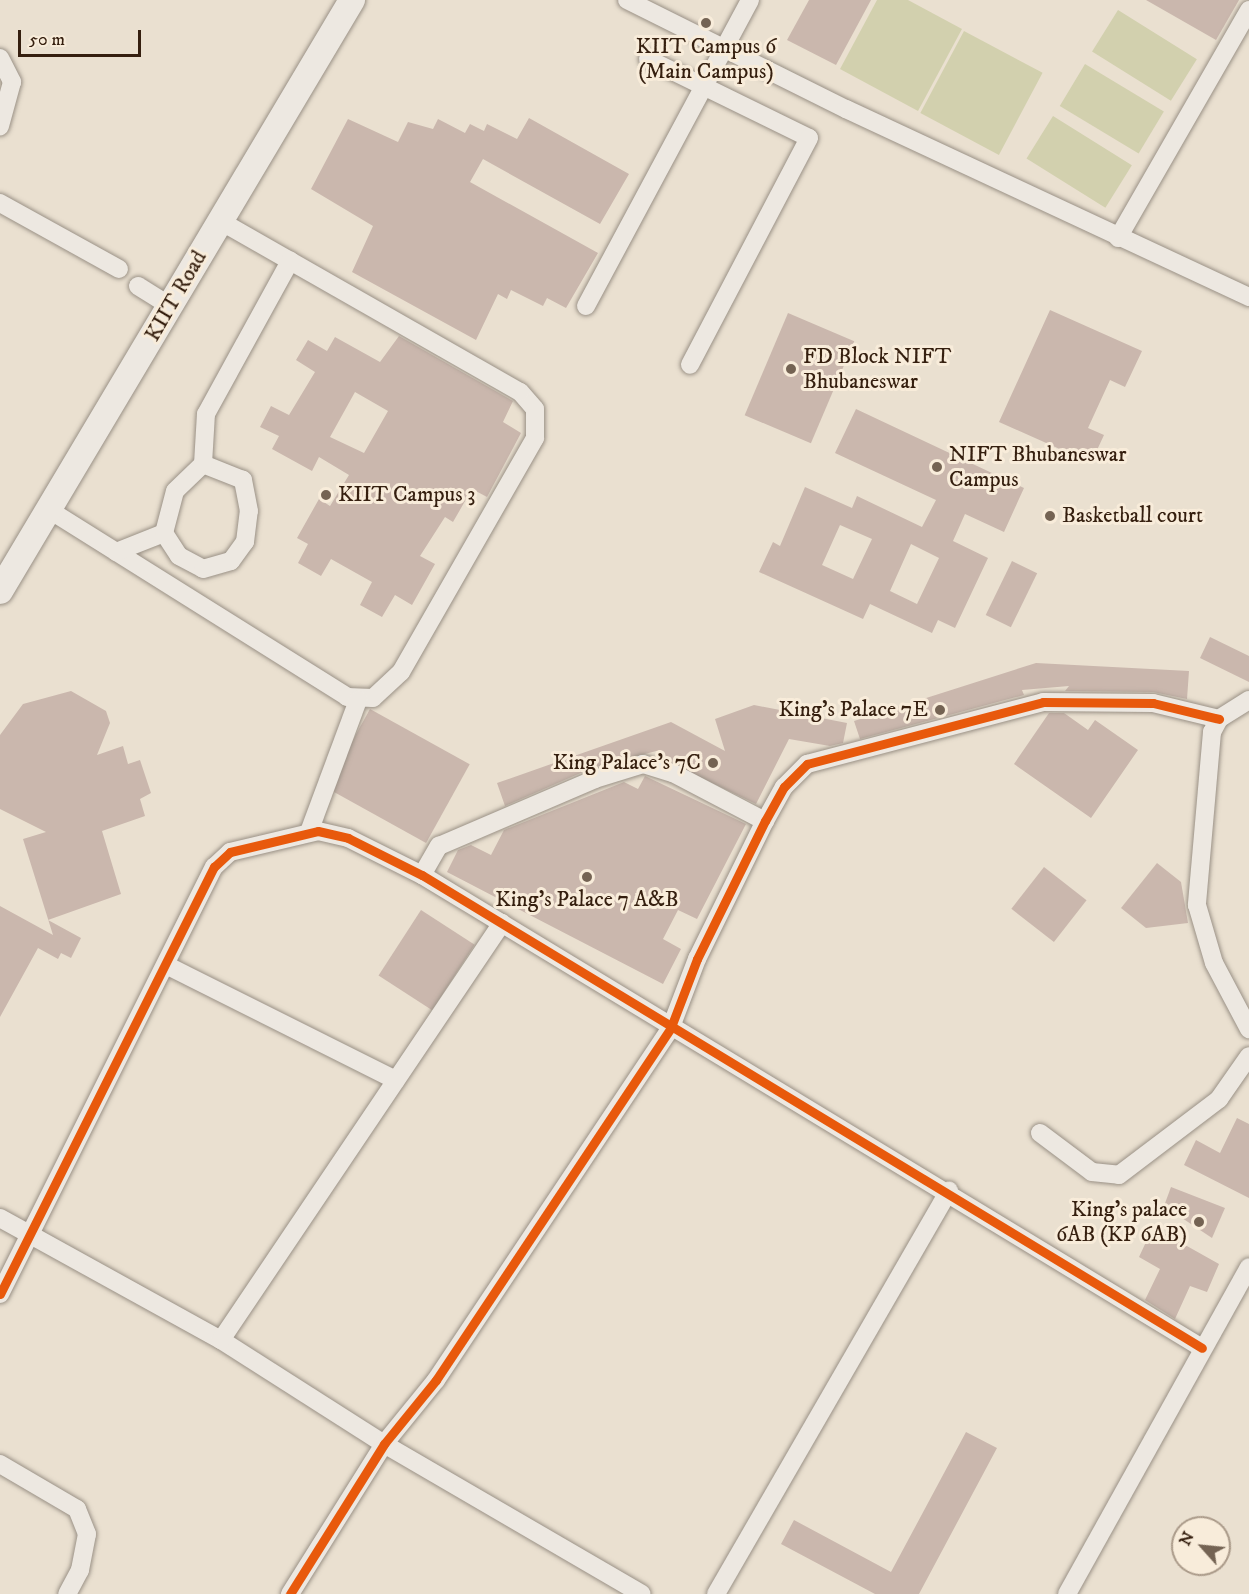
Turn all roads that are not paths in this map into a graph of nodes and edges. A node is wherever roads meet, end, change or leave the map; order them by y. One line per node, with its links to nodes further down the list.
1 (352, 0): 11 (main road, KIIT Road)
2 (627, 0): 5 (street)
3 (750, 0): 5 (street)
4 (1249, 10): 12 (street)
5 (724, 45): 8 (street); 12 (street)
6 (0, 58): 9 (street)
7 (648, 59): 8 (street)
8 (703, 85): 18 (street); 19 (street)
9 (0, 126)
10 (0, 203): 14 (street)
11 (220, 221): 13 (street); 17 (main road, KIIT Road)
12 (1118, 238): 16 (street)
13 (290, 261): 20 (street); 25 (street)
14 (119, 269)
15 (138, 286): 17 (street)
16 (1249, 297)
17 (170, 306): 21 (main road, KIIT Road)
18 (586, 306)
19 (690, 365)
20 (203, 464): 22 (street); 22 (street)
21 (51, 512): 23 (street); 24 (main road, KIIT Road)
22 (164, 533): 23 (street)
23 (116, 552): 25 (street)
24 (0, 591)
25 (358, 700): 29 (street)
26 (1249, 700): 27 (street)
27 (1219, 719): 28 (street); 34 (street)
28 (765, 821): 30 (street); 33 (street)
29 (309, 832): 30 (street); 32 (street)
30 (422, 875): 31 (street)
31 (502, 923): 33 (street); 36 (street)
32 (166, 964): 36 (street); 40 (street)
33 (671, 1027): 38 (street); 45 (street)
34 (1249, 1029)
35 (1249, 1056): 37 (street)
36 (396, 1080): 43 (street)
37 (1040, 1133)
38 (949, 1191): 44 (street); 50 (street)
39 (0, 1218): 40 (street)
40 (34, 1235): 42 (street); 43 (street)
41 (1249, 1267): 44 (street)
42 (0, 1294)
43 (221, 1340): 45 (street)
44 (1202, 1348): 51 (street)
45 (384, 1444): 48 (street); 49 (street)
46 (0, 1464): 47 (street)
47 (67, 1594)
48 (290, 1594)
49 (642, 1594)
50 (716, 1594)
51 (1067, 1594)

